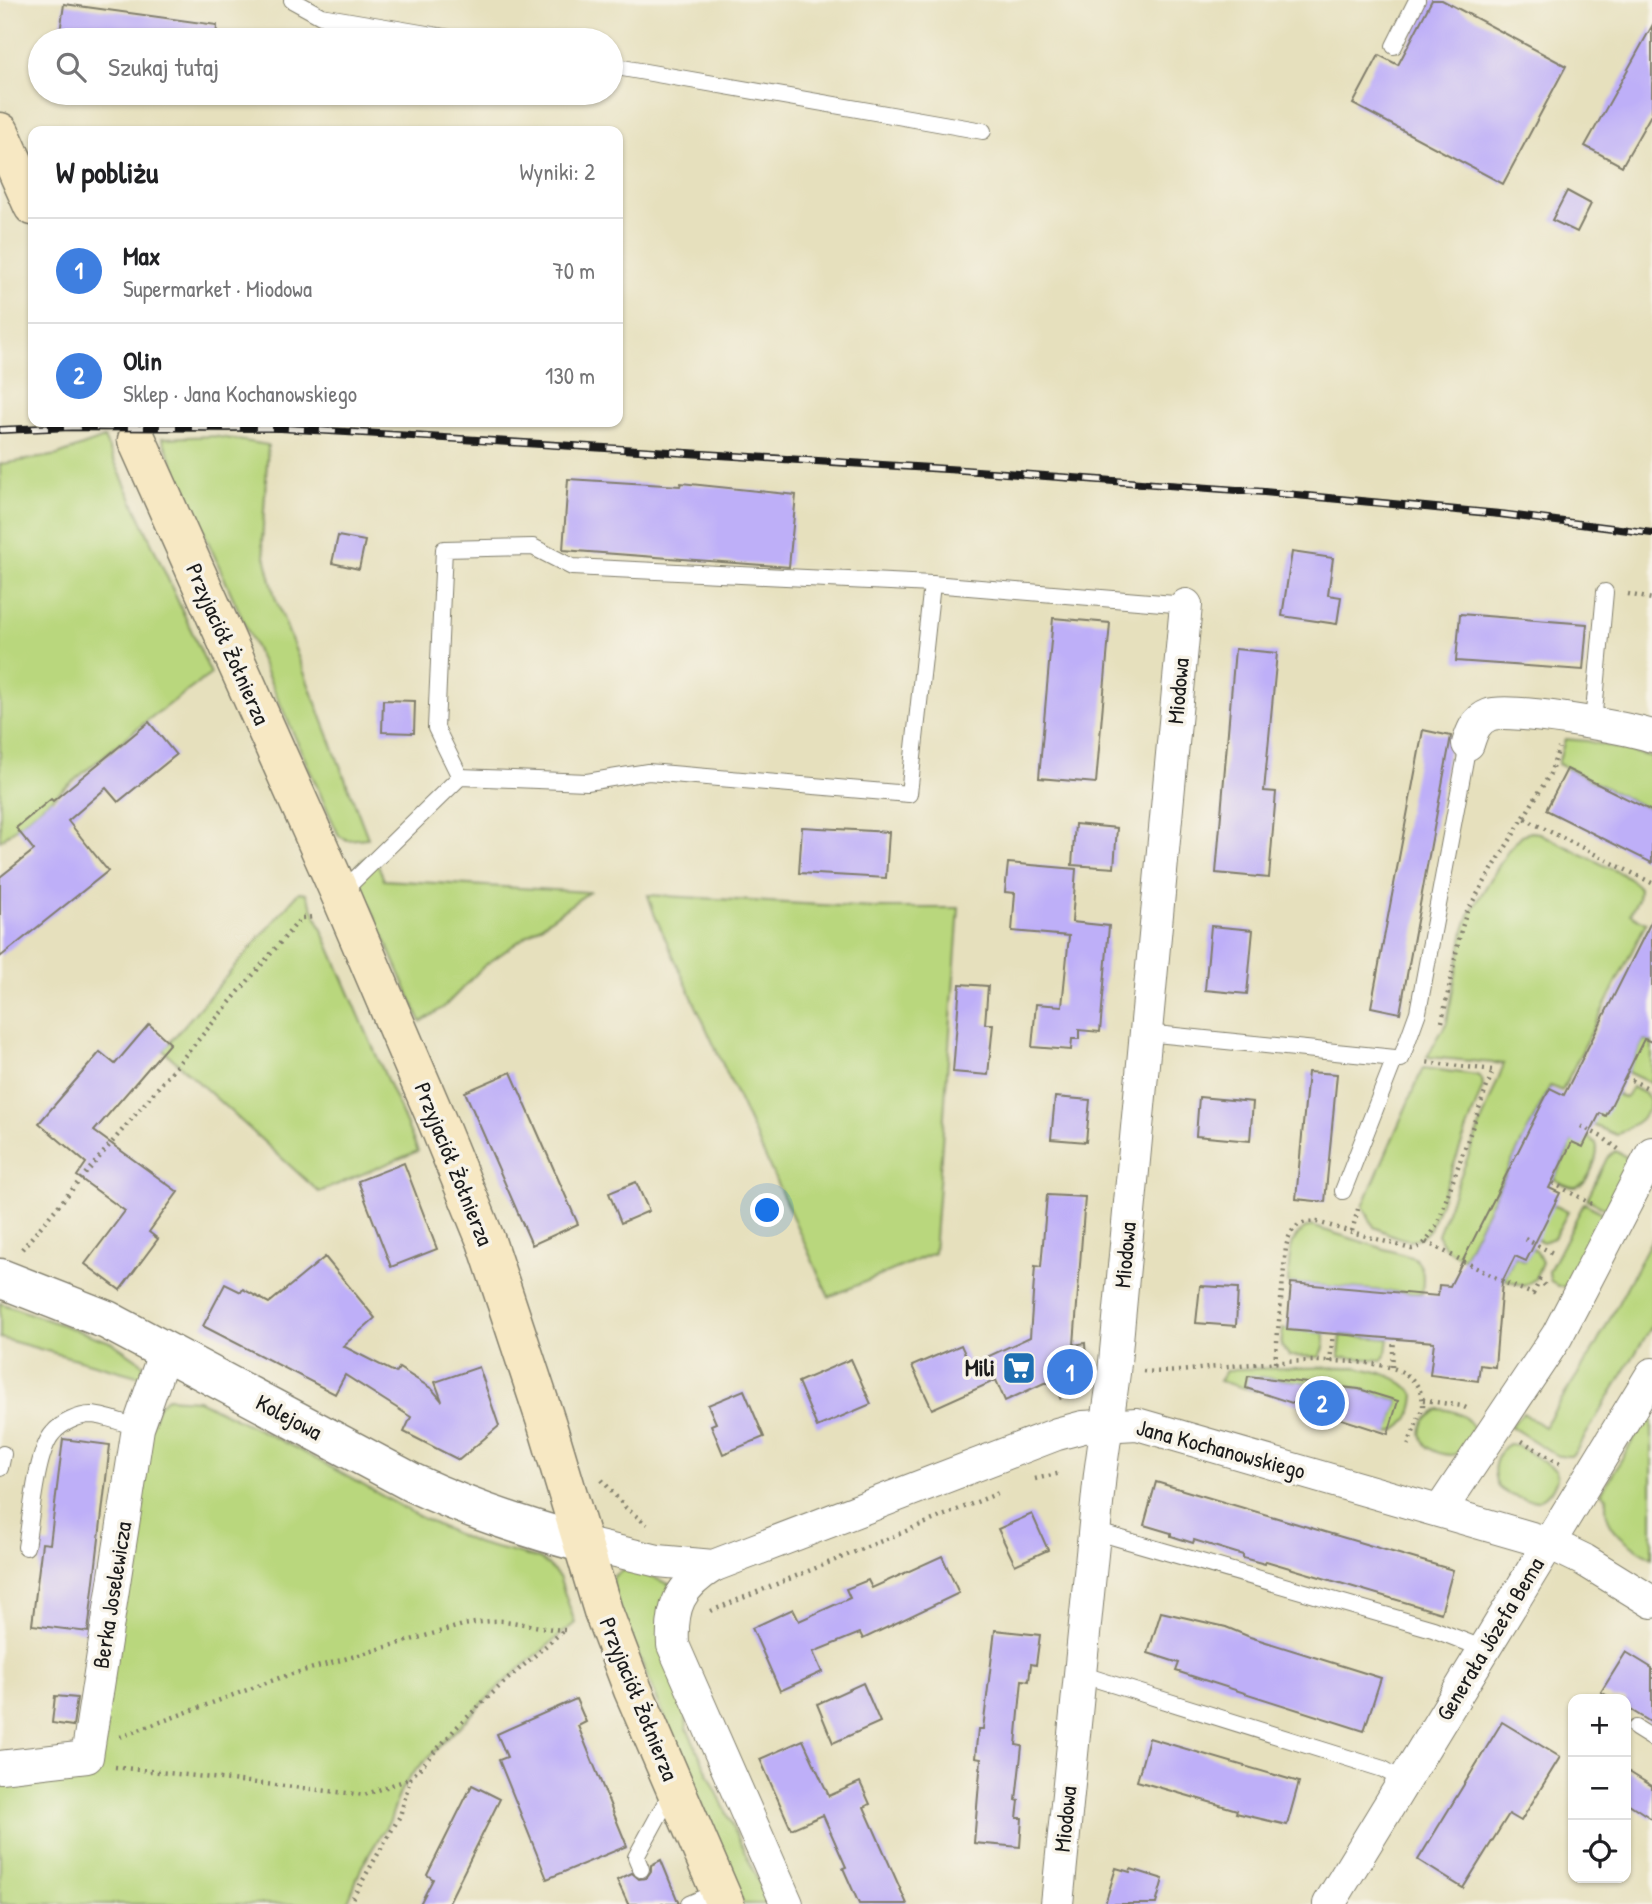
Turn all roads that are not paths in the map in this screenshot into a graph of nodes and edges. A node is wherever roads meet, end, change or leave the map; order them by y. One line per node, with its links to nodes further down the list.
1 (292, 0): 3 (lane)
2 (1417, 0): 4 (lane)
3 (392, 28)
4 (1394, 46)
5 (623, 68): 6 (lane)
6 (983, 131)
7 (0, 132): 8 (main road)
8 (28, 195)
9 (137, 440): 17 (main road, Przyjaciół Żołnierza)
10 (932, 584): 12 (lane); 16 (lane); 16 (lane)
11 (1605, 593): 13 (lane)
12 (1186, 606): 18 (street, Miodowa)
13 (1593, 723): 14 (street); 15 (street)
14 (1652, 736)
15 (1468, 744): 19 (lane)
16 (460, 777): 17 (lane)
17 (343, 904): 29 (main road, Przyjaciół Żołnierza)
18 (1146, 1033): 19 (lane); 25 (street, Miodowa)
19 (1395, 1058): 21 (lane)
20 (1649, 1158): 27 (street)
21 (1343, 1191)
22 (8, 1267): 23 (street, Kolejowa)
23 (165, 1351): 26 (street, Berka Joselewicza); 29 (street, Kolejowa)
24 (1652, 1374): 30 (street, Generała Józefa Bema)
25 (1106, 1425): 27 (street, Jana Kochanowskiego); 28 (street, Miodowa); 32 (street, Jana Kochanowskiego)
26 (138, 1428): 31 (lane); 38 (street, Berka Joselewicza)
27 (1440, 1511): 30 (street, Jana Kochanowskiego)
28 (1094, 1531): 34 (lane); 35 (street, Miodowa)
29 (582, 1543): 32 (street, Jana Kochanowskiego); 40 (main road, Przyjaciół Żołnierza)
30 (1549, 1543): 33 (street, Jana Kochanowskiego); 34 (street, Generała Józefa Bema)
31 (26, 1547)
32 (713, 1566): 43 (street)
33 (1652, 1602)
34 (1484, 1649): 39 (street, Generała Józefa Bema)
35 (1080, 1674): 39 (lane); 44 (street, Miodowa)
36 (1636, 1728): 37 (lane)
37 (1652, 1738)
38 (0, 1767)
39 (1404, 1781): 45 (street, Generała Józefa Bema)
40 (674, 1786): 41 (lane); 42 (main road, Przyjaciół Żołnierza)
41 (641, 1869)
42 (711, 1900)
43 (788, 1904)
44 (1057, 1904)
45 (1329, 1904)

